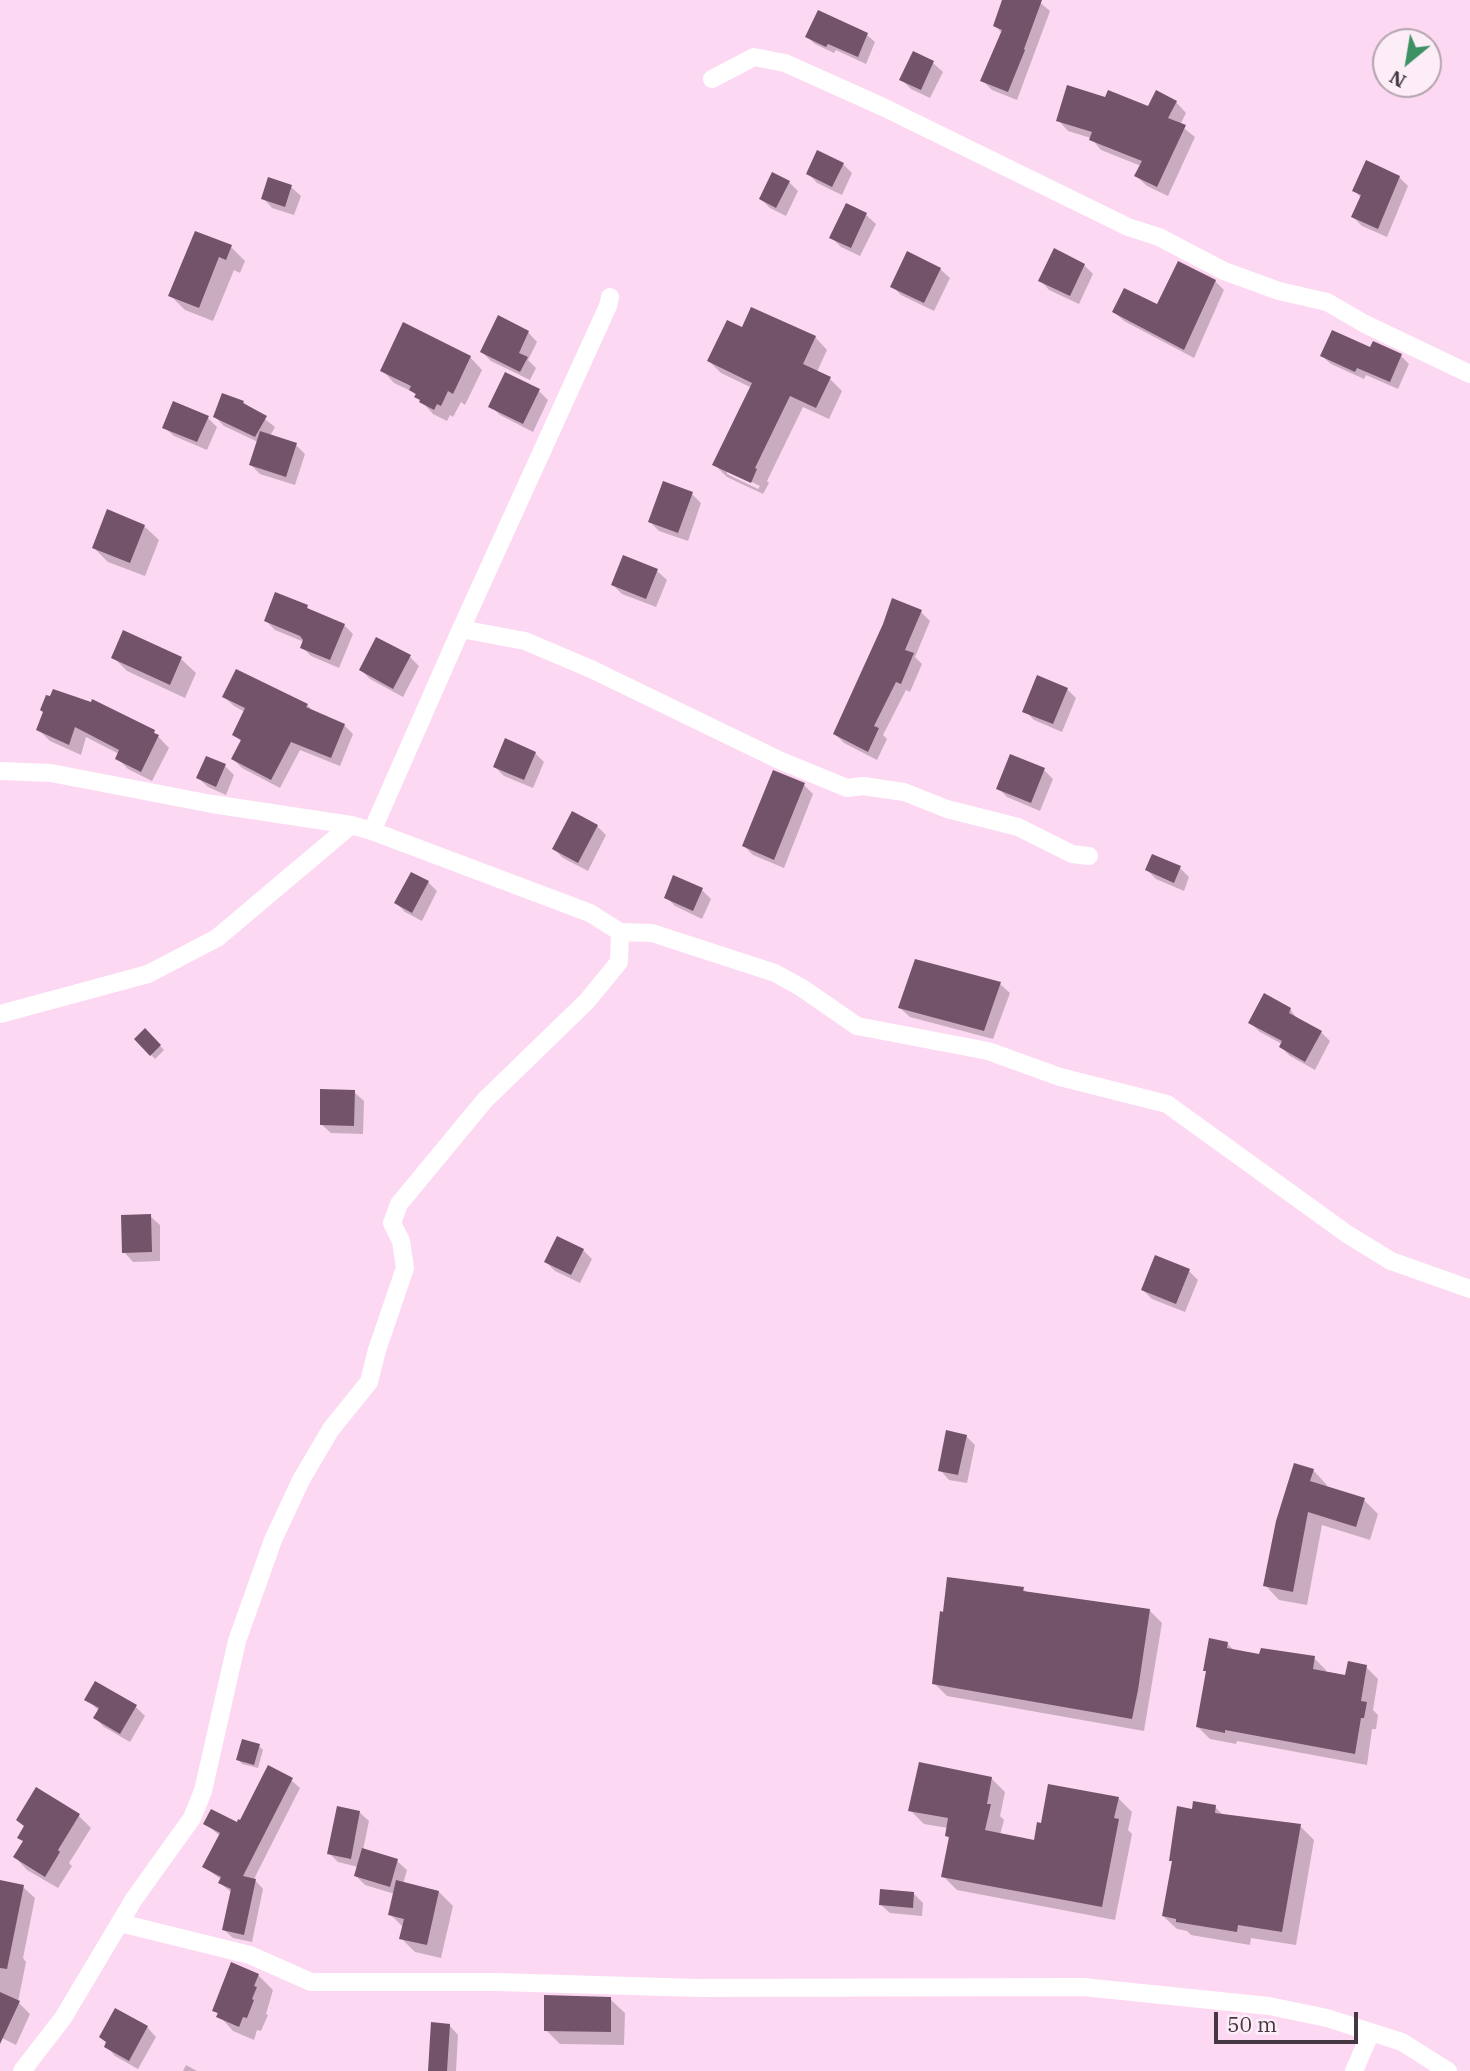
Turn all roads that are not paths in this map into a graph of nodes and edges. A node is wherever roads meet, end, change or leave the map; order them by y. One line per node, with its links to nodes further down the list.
1 (712, 79): 3 (street)
2 (610, 297): 4 (street)
3 (1470, 374)
4 (461, 629): 7 (street); 8 (street)
5 (0, 771): 6 (street)
6 (351, 825): 7 (street); 10 (street)
7 (372, 831): 9 (street)
8 (1089, 856)
9 (620, 932): 11 (street); 12 (street)
10 (0, 1014)
11 (1470, 1289)
12 (120, 1923): 13 (street); 14 (street)
13 (1371, 2032): 15 (street); 16 (street)
14 (22, 2071)
15 (1354, 2071)
16 (1448, 2071)

